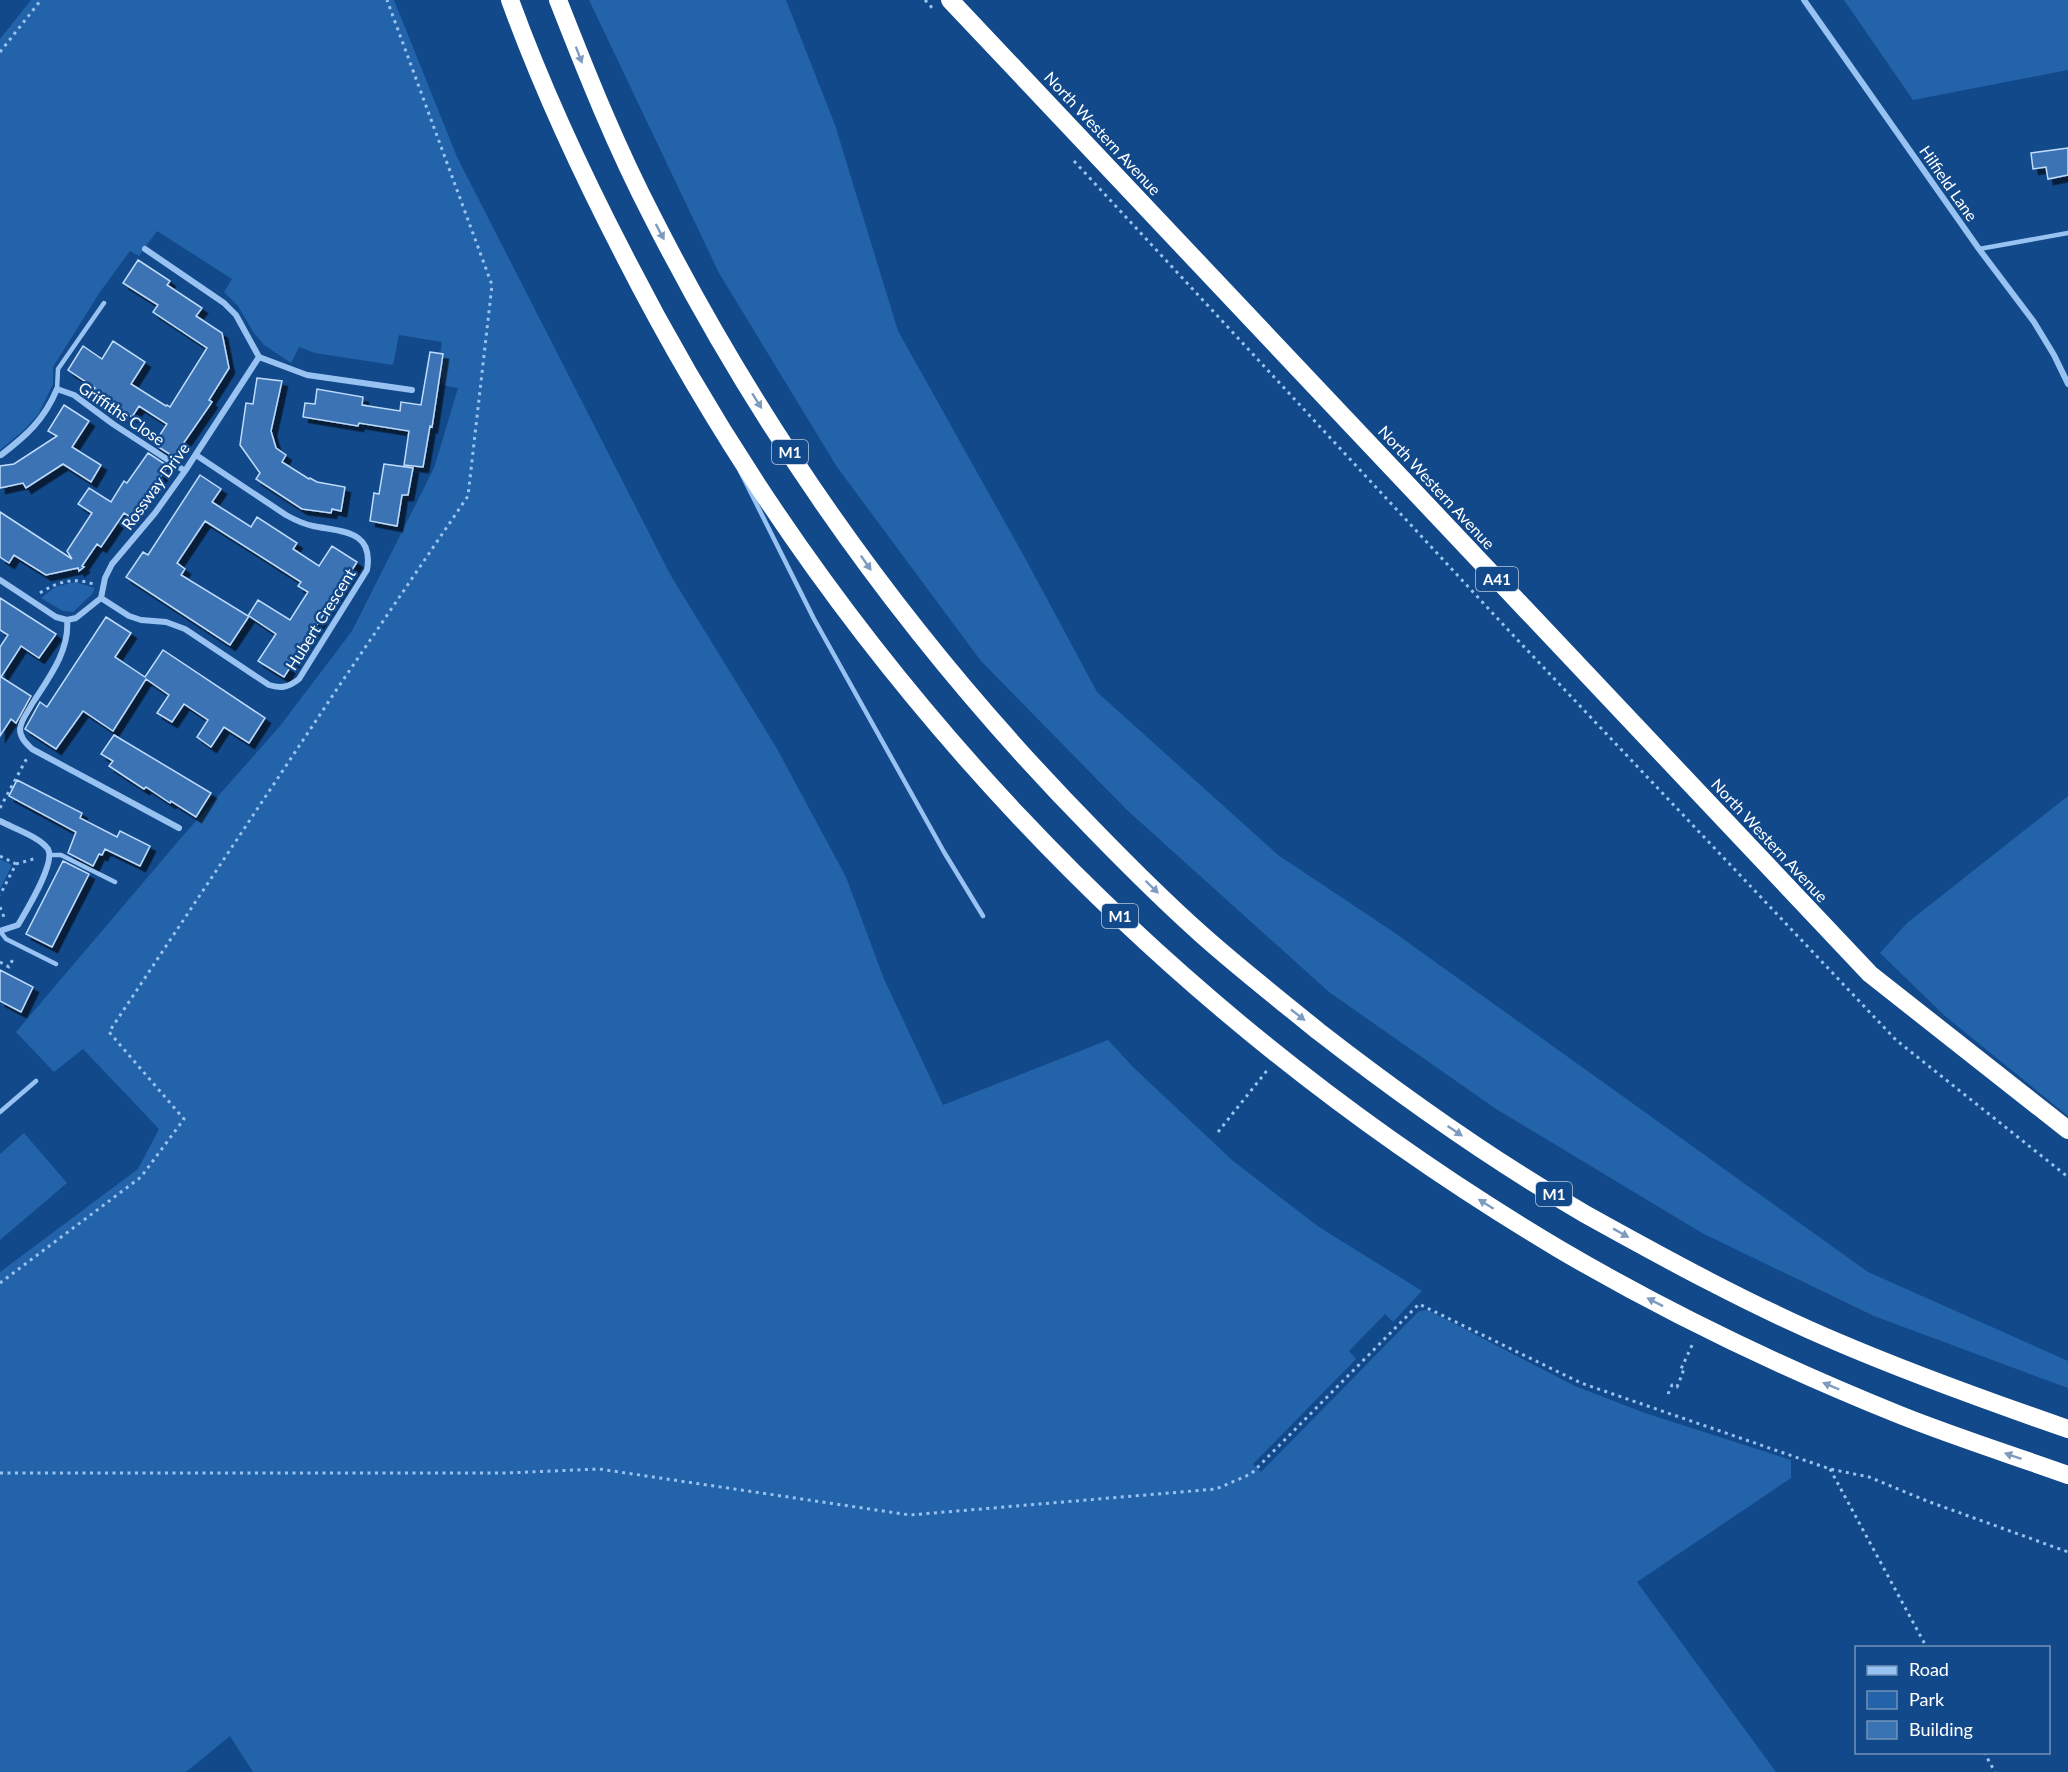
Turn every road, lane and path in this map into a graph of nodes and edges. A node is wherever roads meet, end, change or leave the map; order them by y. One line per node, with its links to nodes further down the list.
1 (41, 0): 8 (path)
2 (510, 0): 18 (highway, M1)
3 (558, 0): 49 (highway, M1, one-way to 49)
4 (926, 0): 7 (path)
5 (950, 0): 44 (highway, North Western Avenue / A41)
6 (1804, 0): 12 (street, Hilfield Lane)
7 (934, 9)
8 (0, 52)
9 (1072, 158): 46 (path)
10 (2068, 233): 12 (lane)
11 (145, 249): 14 (street)
12 (1979, 249): 15 (street, Hilfield Lane)
13 (104, 303): 16 (lane)
14 (259, 357): 17 (street); 20 (street, Rossway Drive)
15 (2068, 384)
16 (57, 389): 19 (street, Griffiths Close); 21 (street, Griffiths Close)
17 (412, 390)
18 (715, 420): 36 (lane); 41 (highway, M1)
19 (1, 455)
20 (196, 455): 21 (street, Rossway Drive); 24 (street, Hubert Crescent)
21 (185, 471): 23 (street, Rossway Drive)
22 (0, 580): 25 (street)
23 (103, 588): 24 (street, Rossway Drive); 25 (path)
24 (101, 598): 26 (street)
25 (30, 600): 26 (street)
26 (67, 620): 27 (street)
27 (32, 749): 28 (path); 30 (street)
28 (0, 808)
29 (0, 821): 31 (street)
30 (179, 828)
31 (50, 855): 33 (path); 34 (lane); 37 (street)
32 (0, 856): 33 (path)
33 (16, 864): 35 (path)
34 (116, 882)
35 (0, 895)
36 (983, 916)
37 (0, 930): 38 (lane)
38 (20, 946): 39 (path); 40 (lane)
39 (0, 963)
40 (56, 964)
41 (1280, 1055): 45 (path); 52 (highway, M1, one-way to 41)
42 (36, 1081): 43 (lane)
43 (0, 1112)
44 (2068, 1130)
45 (1218, 1132)
46 (2068, 1177)
47 (1688, 1355): 48 (path)
48 (1668, 1394)
49 (2068, 1429)
50 (1830, 1468): 51 (path); 53 (path); 54 (path)
51 (0, 1473)
52 (2068, 1475)
53 (2068, 1551)
54 (1926, 1646)
55 (1985, 1754): 56 (path)
56 (1995, 1772)

